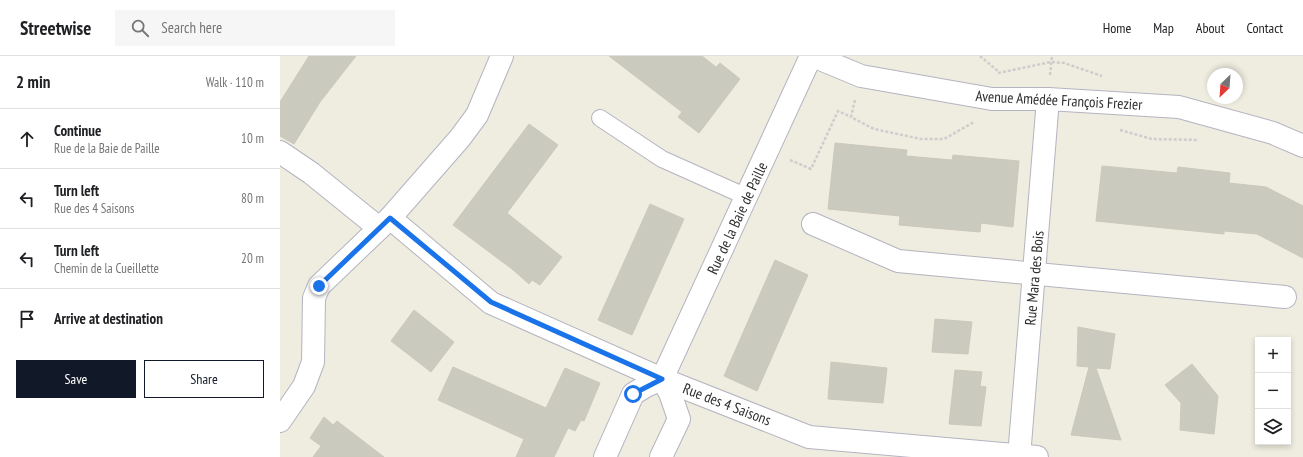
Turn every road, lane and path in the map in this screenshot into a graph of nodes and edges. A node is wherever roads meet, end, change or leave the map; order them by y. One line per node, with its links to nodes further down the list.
1 (502, 56): 14 (street)
2 (812, 56): 5 (street, Avenue Amédée François Frezier); 11 (street, Rue de la Baie de Paille)
3 (980, 56): 4 (path)
4 (999, 72)
5 (861, 76): 6 (street, Avenue Amédée François Frezier); 7 (path)
6 (1048, 99): 10 (street, Avenue Amédée François Frezier); 16 (street, Rue Mara des Bois)
7 (851, 117): 9 (path); 11 (path)
8 (600, 118): 13 (lane)
9 (975, 121)
10 (1303, 146)
11 (768, 150): 13 (street, Rue de la Baie de Paille)
12 (280, 152): 14 (street, Rue des 4 Saisons)
13 (747, 196): 18 (street, Rue de la Baie de Paille)
14 (384, 223): 18 (street, Rue des 4 Saisons); 19 (street)
15 (813, 224): 16 (street)
16 (1034, 273): 17 (street); 20 (street, Rue Mara des Bois)
17 (1285, 297)
18 (662, 379): 20 (street, Rue des 4 Saisons); 21 (street); 22 (street)
19 (280, 421)
20 (1025, 456)
21 (605, 457)
22 (661, 457)

